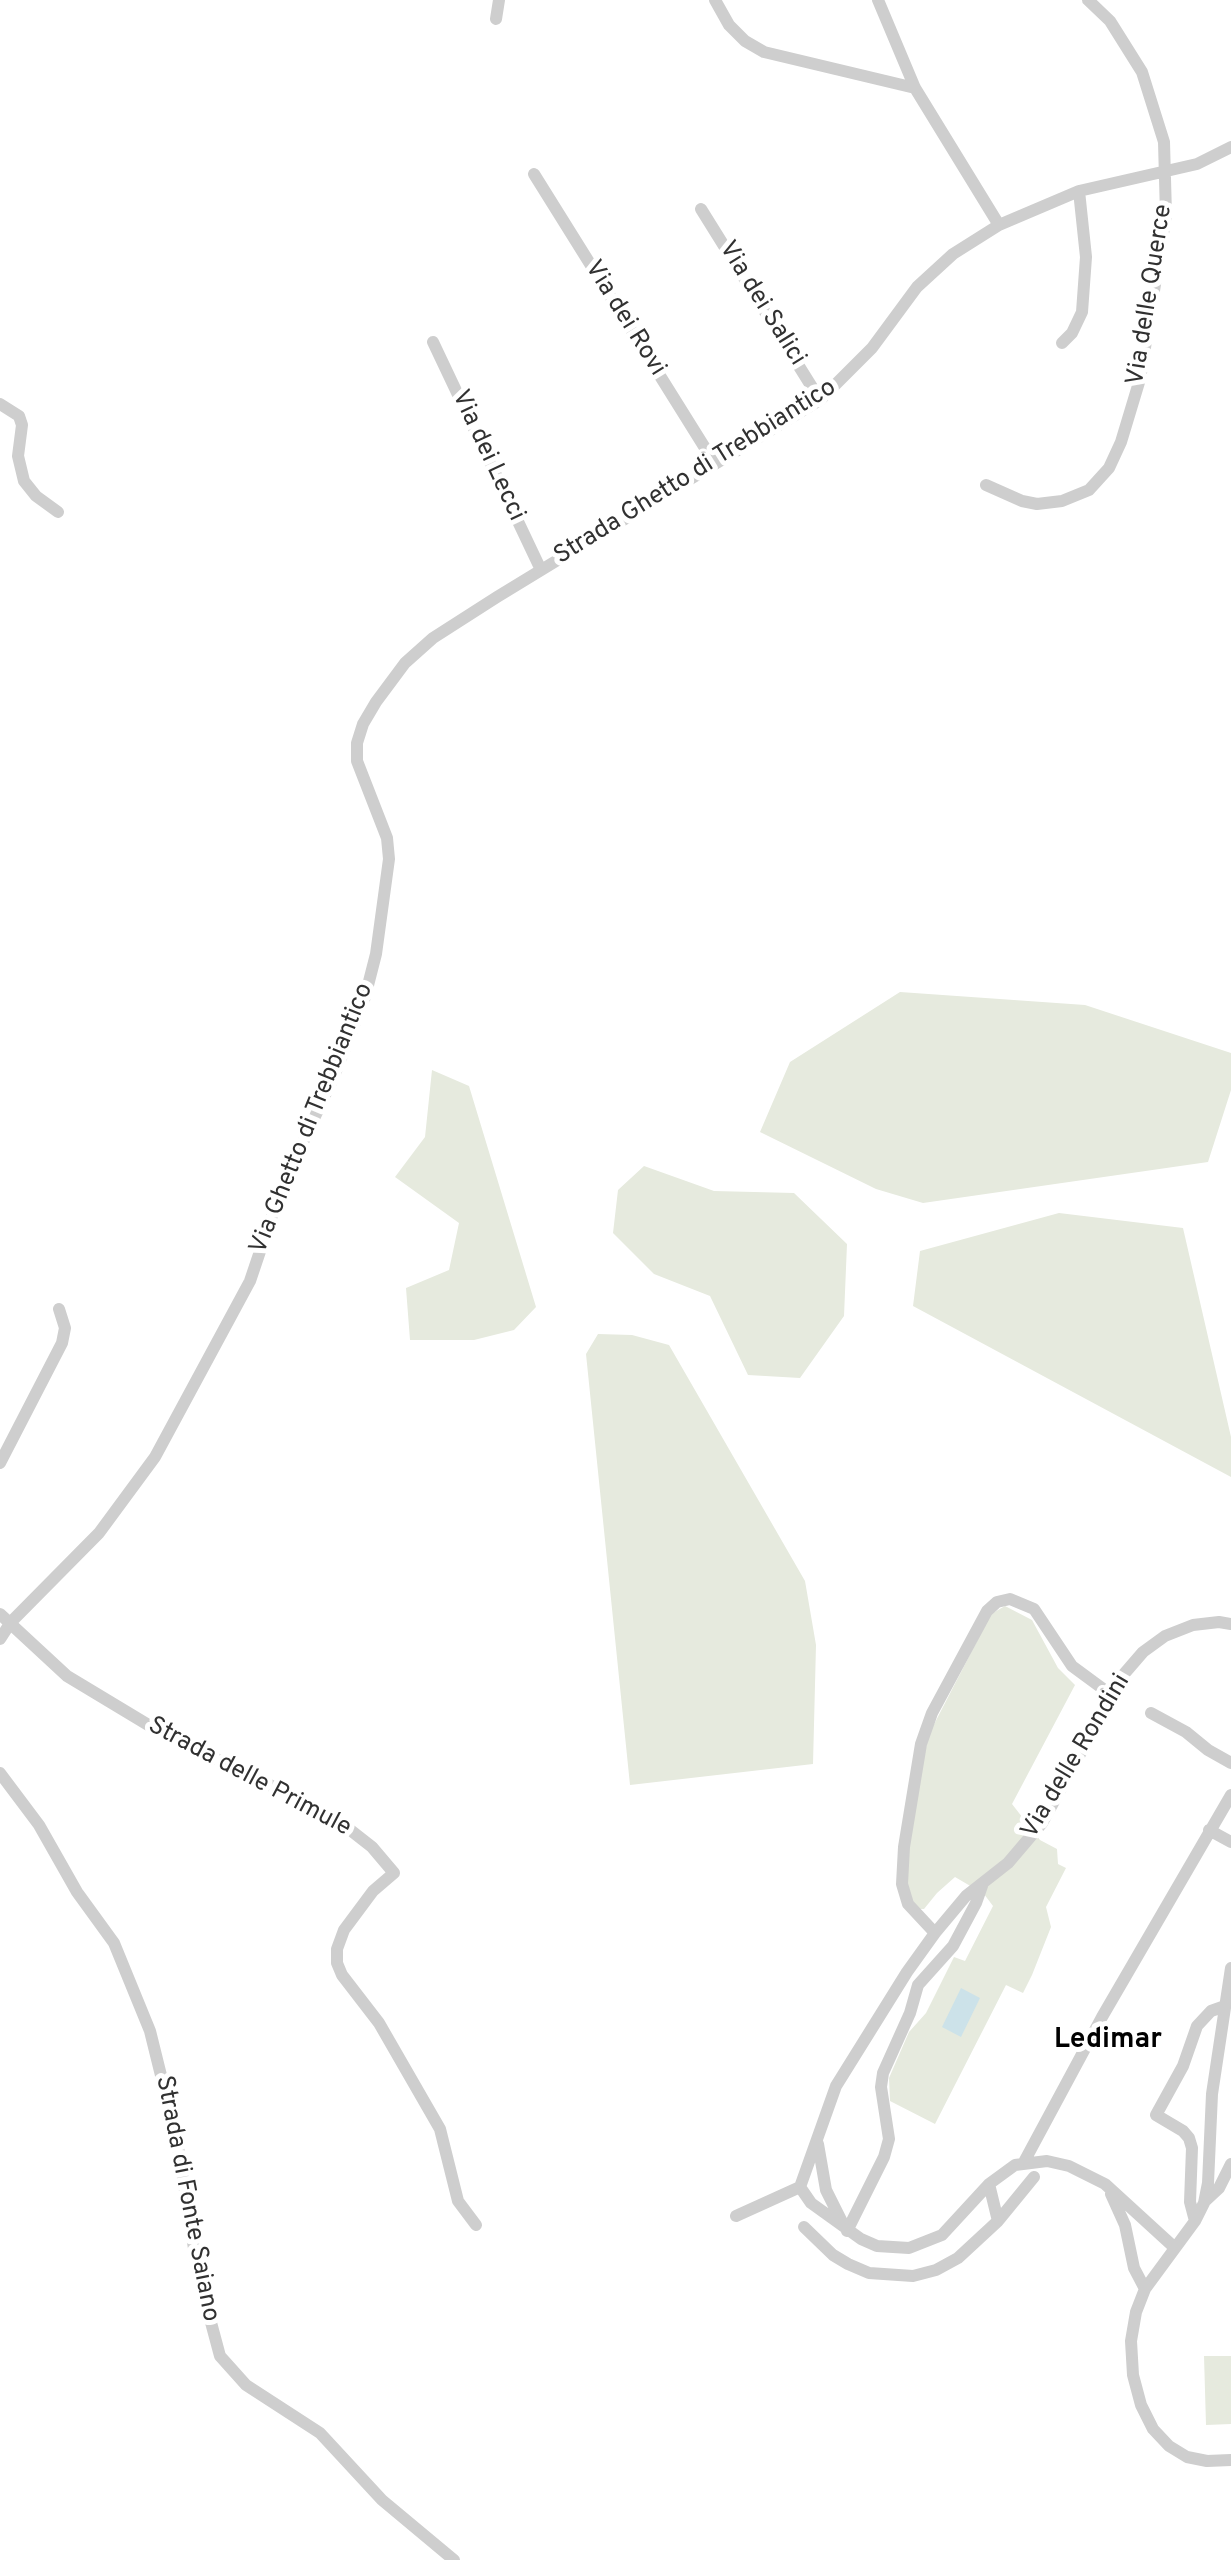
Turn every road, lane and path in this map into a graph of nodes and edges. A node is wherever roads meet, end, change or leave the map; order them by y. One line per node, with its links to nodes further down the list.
1 (499, 0): 5 (street)
2 (714, 0): 6 (street)
3 (878, 0): 6 (street)
4 (1088, 0): 8 (street, Via delle Querce)
5 (496, 19)
6 (916, 88): 12 (street)
7 (1231, 148): 8 (street, Strada Ghetto di Trebbiantico)
8 (1166, 171): 10 (street, Strada Ghetto di Trebbiantico); 18 (street, Via delle Querce)
9 (534, 174): 17 (street, Via dei Rovi)
10 (1079, 191): 12 (street, Strada Ghetto di Trebbiantico); 14 (street)
11 (702, 209): 15 (street, Via dei Salici)
12 (998, 225): 15 (street, Strada Ghetto di Trebbiantico)
13 (433, 342): 20 (street, Via dei Lecci)
14 (1062, 342)
15 (820, 400): 17 (street, Strada Ghetto di Trebbiantico)
16 (0, 404): 19 (street)
17 (715, 464): 20 (street, Strada Ghetto di Trebbiantico)
18 (986, 484)
19 (58, 512)
20 (540, 570): 23 (street, Via Ghetto di Trebbiantico)
21 (59, 1309): 22 (street)
22 (0, 1463)
23 (4, 1621): 25 (street); 48 (street, Strada delle Primule)
24 (1231, 1624): 26 (street, Via delle Rondini)
25 (0, 1639)
26 (1110, 1694): 33 (street, Via delle Rondini); 34 (street)
27 (1151, 1713): 28 (street)
28 (1231, 1763)
29 (0, 1772): 54 (street, Strada di Fonte Saiano)
30 (1231, 1795): 31 (street)
31 (1209, 1830): 32 (street); 38 (street)
32 (1231, 1842)
33 (982, 1883): 34 (street, Via delle Rondini); 50 (street, Via delle Rondini)
34 (934, 1933): 37 (street, Via delle Rondini)
35 (1231, 1968): 36 (street)
36 (1225, 2006): 44 (street); 47 (street)
37 (818, 2139): 43 (street, Via delle Rondini); 50 (street, Via delle Rondini)
38 (1024, 2162): 41 (street); 42 (street)
39 (1231, 2164): 44 (street)
40 (1034, 2177): 46 (street)
41 (989, 2184): 46 (street); 50 (street)
42 (1104, 2184): 51 (street); 52 (street)
43 (800, 2187): 45 (street); 50 (street)
44 (1204, 2203): 47 (street)
45 (736, 2216)
46 (998, 2221): 49 (street)
47 (1195, 2221): 51 (street)
48 (476, 2225)
49 (804, 2227)
50 (847, 2231)
51 (1174, 2248): 52 (street)
52 (1145, 2289): 53 (street)
53 (1231, 2460)
54 (454, 2560)

